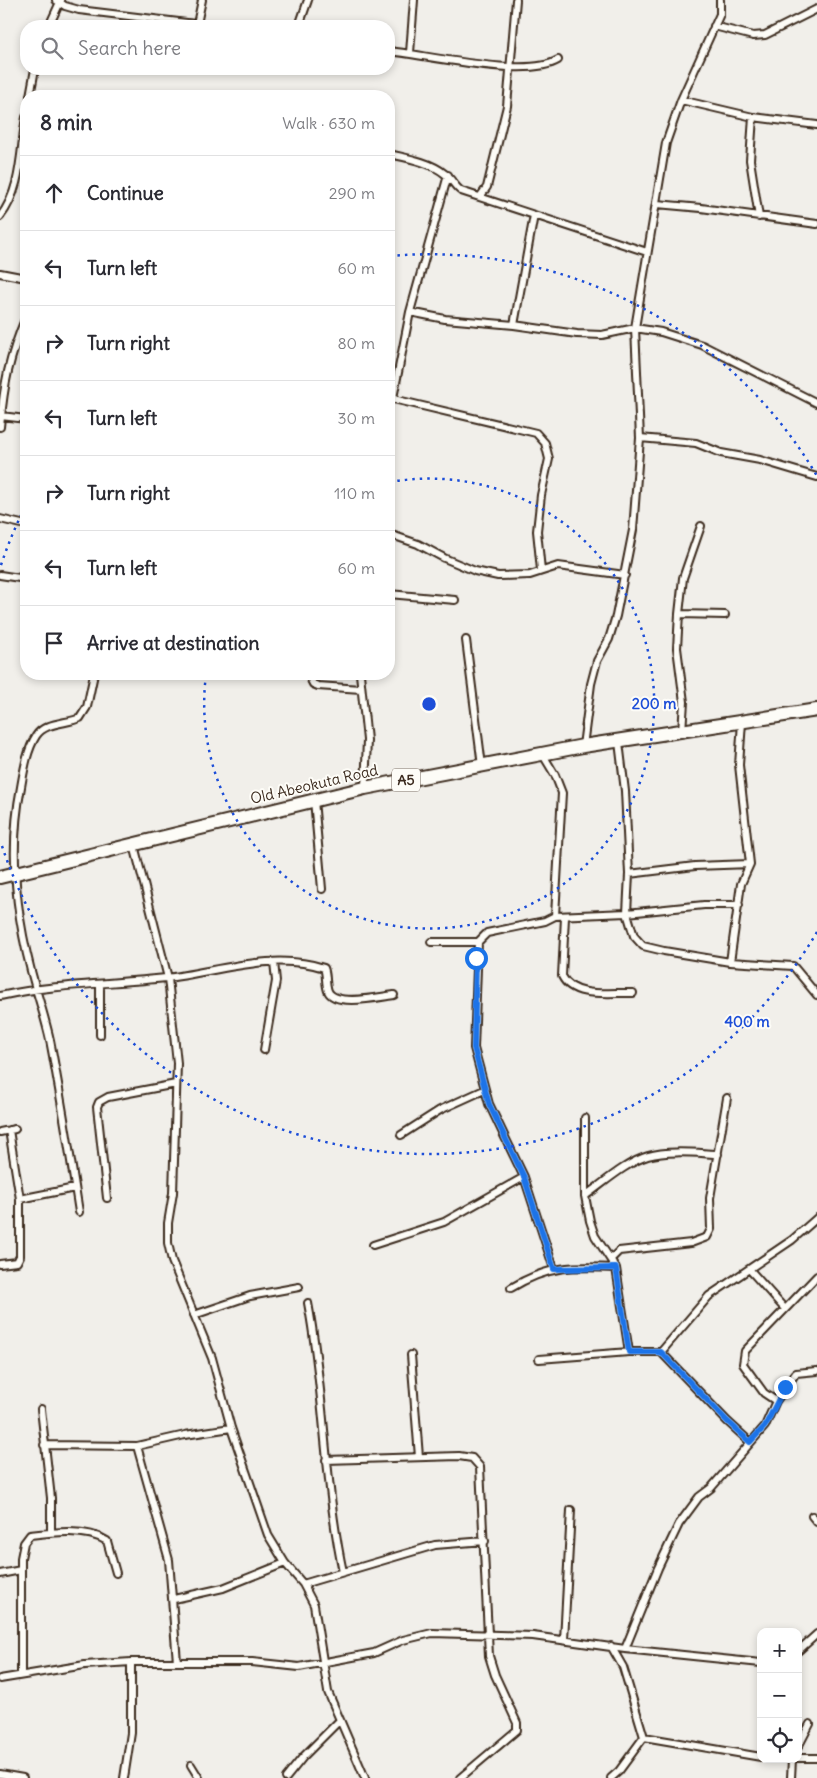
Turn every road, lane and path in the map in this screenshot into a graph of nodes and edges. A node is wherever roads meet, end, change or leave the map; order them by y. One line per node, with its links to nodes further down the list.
1 (202, 0): 10 (street)
2 (308, 0): 11 (street)
3 (414, 0): 14 (street)
4 (516, 0): 16 (street)
5 (720, 0): 12 (street)
6 (59, 1): 8 (street); 9 (street)
7 (817, 9): 12 (street)
8 (51, 20)
9 (164, 20)
10 (199, 20)
11 (301, 20)
12 (714, 26): 19 (street)
13 (395, 52): 14 (street)
14 (410, 53): 16 (street)
15 (558, 60): 16 (street)
16 (511, 68): 25 (street)
17 (33, 75): 18 (street)
18 (31, 90)
19 (681, 100): 20 (street); 28 (street)
20 (753, 117): 21 (street); 31 (street)
21 (817, 125)
22 (395, 155): 24 (street)
23 (20, 164): 30 (street)
24 (448, 175): 26 (street); 36 (street)
25 (487, 187): 26 (street); 27 (street)
26 (480, 197): 27 (street)
27 (491, 200): 29 (street)
28 (657, 204): 31 (street); 33 (street)
29 (534, 215): 33 (street); 37 (street)
30 (0, 217)
31 (759, 217): 32 (street)
32 (817, 224)
33 (647, 252): 38 (street)
34 (0, 273): 35 (street)
35 (20, 277)
36 (410, 312): 37 (street); 40 (street)
37 (514, 325): 38 (street)
38 (635, 328): 42 (street); 46 (street)
39 (20, 332): 43 (street)
40 (395, 380)
41 (395, 399): 52 (street)
42 (817, 403)
43 (1, 416): 44 (street); 45 (street)
44 (20, 418)
45 (0, 427)
46 (640, 438): 47 (street); 54 (street)
47 (817, 477)
48 (0, 519): 49 (street)
49 (20, 524)
50 (701, 526): 58 (street)
51 (395, 536): 52 (street)
52 (541, 570): 54 (street)
53 (0, 575): 55 (street)
54 (625, 575): 69 (street)
55 (20, 578)
56 (395, 595): 57 (street)
57 (455, 600)
58 (679, 614): 59 (street); 67 (street)
59 (725, 615)
60 (466, 640): 71 (street)
61 (93, 680): 76 (street)
62 (311, 680): 64 (street)
63 (360, 680): 64 (street)
64 (361, 689): 72 (street)
65 (817, 710): 66 (highway, Old Abeokuta Road / A5)
66 (742, 722): 67 (highway, Old Abeokuta Road / A5); 75 (street)
67 (682, 732): 68 (highway, Old Abeokuta Road / A5)
68 (619, 742): 69 (highway, Old Abeokuta Road / A5); 77 (street)
69 (584, 746): 70 (highway, Old Abeokuta Road / A5)
70 (543, 755): 71 (highway, Old Abeokuta Road / A5); 82 (street)
71 (482, 766): 72 (highway, Old Abeokuta Road / A5)
72 (365, 788): 73 (highway, Old Abeokuta Road / A5)
73 (314, 800): 74 (highway, Old Abeokuta Road / A5); 79 (street)
74 (134, 845): 76 (highway, Old Abeokuta Road / A5); 88 (street)
75 (750, 864): 77 (street); 80 (street)
76 (15, 873): 78 (highway, Old Abeokuta Road / A5); 90 (street)
77 (629, 874): 81 (street)
78 (0, 877)
79 (322, 889)
80 (739, 905): 81 (street); 87 (street)
81 (628, 913): 83 (street); 87 (street)
82 (555, 916): 83 (street); 85 (street)
83 (565, 917): 91 (street)
84 (431, 942): 85 (street)
85 (478, 942): 98 (street)
86 (274, 962): 88 (street); 92 (street); 96 (street)
87 (730, 962): 93 (street)
88 (168, 978): 89 (street); 97 (street)
89 (100, 984): 90 (street); 95 (street)
90 (36, 988): 94 (street); 105 (street)
91 (633, 993)
92 (394, 995)
93 (817, 995)
94 (0, 996)
95 (100, 1035)
96 (264, 1050)
97 (176, 1084): 107 (street); 122 (street)
98 (484, 1090): 102 (street); 104 (street)
99 (727, 1098): 103 (street)
100 (585, 1118): 106 (street)
101 (0, 1132): 108 (street)
102 (402, 1135)
103 (718, 1154): 106 (street); 112 (street)
104 (524, 1177): 111 (street); 115 (street)
105 (76, 1188): 108 (street); 109 (street)
106 (586, 1196): 112 (street)
107 (107, 1198)
108 (20, 1199): 113 (street)
109 (80, 1212)
110 (817, 1218): 116 (street)
111 (373, 1245)
112 (612, 1258): 114 (street)
113 (0, 1264)
114 (616, 1268): 115 (street); 123 (street)
115 (554, 1269): 119 (street)
116 (750, 1270): 121 (street); 124 (street)
117 (817, 1276): 121 (street)
118 (299, 1287): 122 (street)
119 (511, 1288)
120 (308, 1303): 135 (street)
121 (785, 1309): 128 (street)
122 (194, 1315): 130 (street)
123 (629, 1352): 124 (street); 126 (street)
124 (661, 1352): 131 (street)
125 (411, 1355): 134 (street)
126 (539, 1359)
127 (817, 1371): 128 (street)
128 (776, 1401): 131 (street)
129 (41, 1409): 132 (street)
130 (231, 1428): 133 (street); 141 (street)
131 (750, 1442): 153 (street)
132 (44, 1445): 133 (street); 139 (street)
133 (138, 1446): 147 (street)
134 (419, 1457): 135 (street); 140 (street)
135 (326, 1460): 143 (street)
136 (571, 1510): 150 (street)
137 (812, 1516): 138 (street)
138 (817, 1522)
139 (51, 1532): 142 (street); 144 (street)
140 (485, 1542): 143 (street); 148 (street)
141 (285, 1563): 146 (street); 147 (street)
142 (21, 1570): 145 (street); 158 (street)
143 (343, 1572): 146 (street)
144 (116, 1573)
145 (0, 1574)
146 (304, 1584): 157 (street)
147 (174, 1599): 155 (street)
148 (488, 1633): 150 (street); 157 (street); 175 (street)
149 (817, 1634): 152 (street)
150 (564, 1640): 151 (street)
151 (611, 1646): 153 (street); 162 (street)
152 (802, 1647)
153 (625, 1648): 156 (street)
154 (131, 1662): 155 (street); 158 (street); 171 (street)
155 (177, 1662): 157 (street)
156 (757, 1663)
157 (325, 1664): 160 (street)
158 (21, 1675): 159 (street)
159 (0, 1679)
160 (339, 1721): 173 (street); 174 (street)
161 (810, 1724): 163 (street)
162 (644, 1737): 164 (street); 176 (street)
163 (802, 1739)
164 (757, 1756)
165 (802, 1758): 166 (street)
166 (817, 1758)
167 (792, 1763): 177 (street)
168 (190, 1765): 172 (street)
169 (0, 1774): 170 (street)
170 (24, 1778)
171 (124, 1778)
172 (199, 1778)
173 (286, 1778)
174 (365, 1778)
175 (460, 1778)
176 (611, 1778)
177 (791, 1778)

